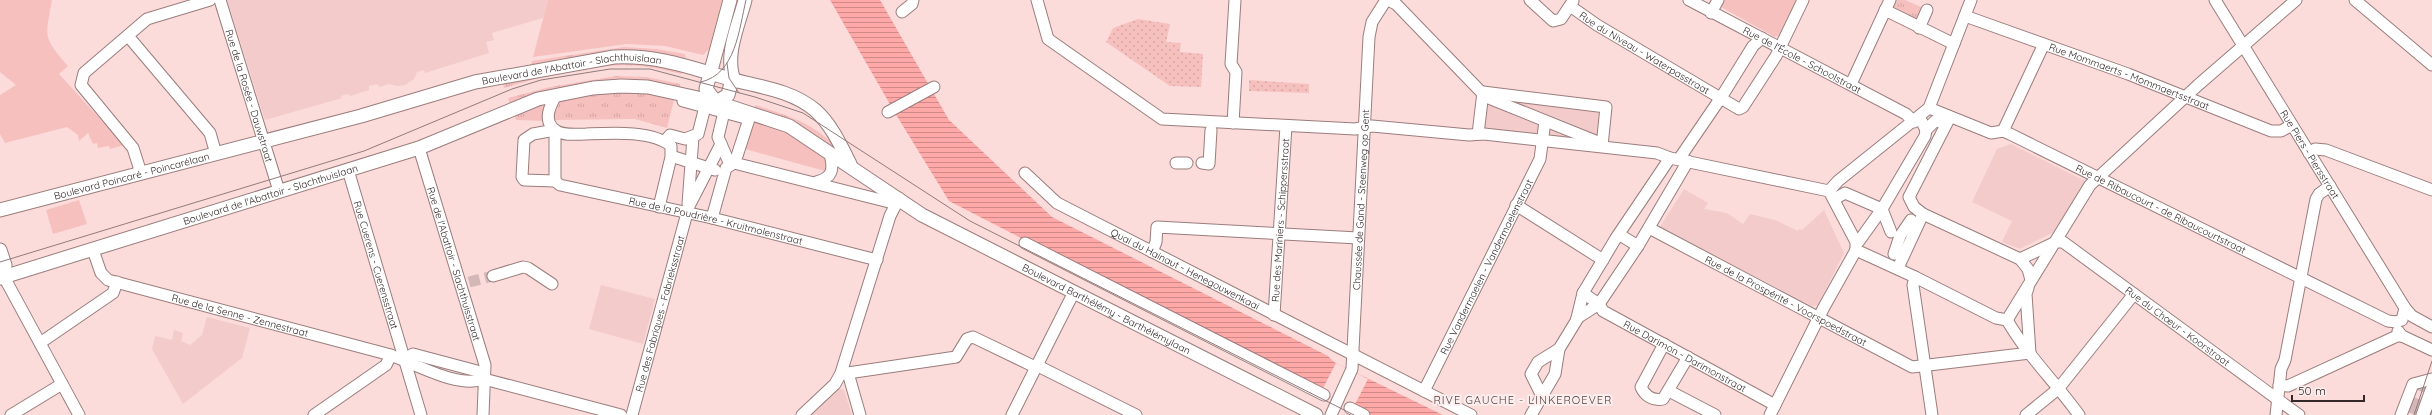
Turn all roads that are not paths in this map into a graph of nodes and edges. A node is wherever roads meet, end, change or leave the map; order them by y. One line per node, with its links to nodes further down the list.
1 (210, 0): 24 (street)
2 (220, 0): 56 (street, Rue de la Rosée - Dauwstraat)
3 (730, 0): 31 (main road)
4 (745, 0): 32 (main road)
5 (913, 0): 20 (street)
6 (1037, 0): 45 (street)
7 (1387, 0): 35 (street); 49 (street, Chaussée de Gand - Steenweg op Gent)
8 (1530, 0): 17 (street)
9 (1689, 0): 21 (street, Rue de l'École - Schoolstraat)
10 (1718, 0): 21 (street)
11 (1803, 0): 29 (street)
12 (1971, 0): 22 (street)
13 (2215, 0): 28 (street, Rue Piers - Piersstraat)
14 (2296, 0): 28 (street)
15 (2355, 0): 30 (street)
16 (1231, 1): 45 (street)
17 (1571, 3): 38 (street, Rue du Niveau - Waterpasstraat)
18 (1888, 5): 23 (street); 33 (street)
19 (1927, 10): 23 (street)
20 (902, 12)
21 (1711, 13): 25 (street, Rue de l'École - Schoolstraat)
22 (1965, 16): 26 (street); 27 (street, Rue Mommaerts - Mommaertsstraat)
23 (1919, 28): 26 (street)
24 (128, 36): 62 (street); 72 (street)
25 (1762, 38): 29 (street, Rue de l'École - Schoolstraat); 38 (street)
26 (1954, 44): 41 (street)
27 (2043, 46): 37 (street, Rue Mommaerts - Mommaertsstraat); 52 (street)
28 (2243, 46): 37 (street); 47 (street, Rue Piers - Piersstraat)
29 (1780, 48): 33 (street, Rue de l'École - Schoolstraat); 38 (street, Rue du Niveau - Waterpasstraat)
30 (2432, 65)
31 (710, 72): 32 (main road, Boulevard de l'Abattoir - Slachthuislaan); 40 (main road); 56 (main road, Boulevard de l'Abattoir - Slachthuislaan)
32 (732, 76): 40 (main road); 69 (main road, Boulevard de l'Abattoir - Slachthuislaan)
33 (1851, 84): 46 (street, Rue de l'École - Schoolstraat)
34 (932, 88): 42 (street)
35 (1483, 92): 44 (street); 53 (street); 59 (street)
36 (556, 95): 40 (main road, Boulevard de l'Abattoir - Slachthuislaan); 50 (street); 60 (main road, Boulevard de l'Abattoir - Slachthuislaan)
37 (2184, 97): 47 (street, Rue Mommaerts - Mommaertsstraat); 74 (street)
38 (1720, 98): 65 (street)
39 (682, 100): 40 (street)
40 (715, 107): 54 (street); 58 (street); 63 (main road, Boulevard de l'Abattoir - Slachthuislaan); 67 (street)
41 (1929, 108): 43 (street, Rue de Ribaucourt - de Ribaucourtstraat); 46 (street)
42 (891, 111)
43 (1946, 119): 46 (street); 52 (street, Rue de Ribaucourt - de Ribaucourtstraat); 87 (street)
44 (1545, 121): 55 (street, Rue Vandermaelen - Vandermaelenstraat); 59 (street)
45 (1233, 124): 48 (street)
46 (1921, 125): 80 (street); 84 (street)
47 (2292, 125): 61 (street, Rue Piers - Piersstraat)
48 (1286, 126): 49 (street); 90 (street, Rue des Mariniers - Schippersstraat)
49 (1363, 128): 53 (street); 93 (street, Chaussée de Gand - Steenweg op Gent)
50 (556, 130): 57 (street); 75 (street); 75 (street, Rue de la Poudrière - Kruitmolenstraat)
51 (1211, 130): 68 (street)
52 (2003, 131): 74 (street, Rue de Ribaucourt - de Ribaucourtstraat)
53 (1478, 134): 55 (street)
54 (693, 137): 57 (street); 66 (street)
55 (1544, 140): 59 (street); 82 (street, Rue Vandermaelen - Vandermaelenstraat)
56 (263, 142): 62 (main road, Boulevard Poincaré - Poincarélaan); 79 (street, Rue de la Rosée - Dauwstraat)
57 (667, 142): 83 (street)
58 (721, 144): 67 (street); 70 (street)
59 (1602, 146): 65 (street)
60 (419, 148): 71 (main road, Boulevard de l'Abattoir - Slachthuislaan); 135 (street, Rue de l'Abattoir - Slachthuisstraat)
61 (2309, 153): 77 (street, Rue Piers - Piersstraat); 78 (street)
62 (216, 154): 72 (main road, Boulevard Poincaré - Poincarélaan)
63 (830, 154): 69 (main road, Boulevard de l'Abattoir - Slachthuislaan); 76 (street)
64 (674, 157): 66 (street, Boulevard Barthélémy - Barthélémylaan)
65 (1679, 159): 80 (street); 89 (street); 91 (street)
66 (690, 162): 70 (street, Boulevard Barthélémy - Barthélémylaan); 70 (street)
67 (732, 162): 70 (street, Boulevard Barthélémy - Barthélémylaan); 76 (street, Boulevard Barthélémy - Barthélémylaan); 88 (street)
68 (1202, 163)
69 (850, 164): 81 (main road, Boulevard de l'Abattoir - Slachthuislaan)
70 (709, 168)
71 (348, 170): 79 (main road, Boulevard de l'Abattoir - Slachthuislaan); 131 (street, Rue Cuerens - Cuerensstraat)
72 (141, 173): 85 (main road, Boulevard Poincaré - Poincarélaan)
73 (1025, 173): 100 (street, Quai du Hainaut - Henegouwenkaai)
74 (2097, 178): 95 (street); 108 (street, Rue de Ribaucourt - de Ribaucourtstraat)
75 (555, 181): 83 (street, Rue de la Poudrière - Kruitmolenstraat)
76 (816, 182): 81 (street, Boulevard Barthélémy - Barthélémylaan)
77 (2330, 186): 108 (street); 115 (street, Rue Piers - Piersstraat)
78 (2432, 190)
79 (279, 191): 99 (main road, Boulevard de l'Abattoir - Slachthuislaan)
80 (1841, 192): 84 (street); 94 (street)
81 (898, 201): 102 (street); 112 (main road, Boulevard Barthélémy - Barthélémylaan)
82 (1516, 205): 103 (street); 141 (street, Rue Vandermaelen - Vandermaelenstraat)
83 (659, 207): 86 (street, Rue de la Poudrière - Kruitmolenstraat)
84 (1882, 209): 92 (street); 94 (street)
85 (0, 210)
86 (687, 213): 88 (street, Rue de la Poudrière - Kruitmolenstraat); 155 (street, Rue des Fabriques - Fabrieksstraat)
87 (1916, 217): 92 (street); 101 (street); 104 (street)
88 (712, 218): 102 (street, Rue de la Poudrière - Kruitmolenstraat)
89 (1649, 228): 97 (street); 117 (street, Rue de la Prospérité - Voorspoedstraat)
90 (1279, 234): 93 (street); 100 (street); 116 (street, Rue des Mariniers - Schippersstraat)
91 (1620, 235): 97 (street); 103 (street)
92 (1898, 235): 104 (street)
93 (1358, 238): 128 (street, Chaussée de Gand - Steenweg op Gent)
94 (1860, 239): 104 (street); 117 (street)
95 (2056, 242): 101 (street); 109 (street); 113 (street, Rue du Chœur - Koorstraat)
96 (1025, 243): 143 (street, Boulevard Barthélémy - Barthélémylaan)
97 (1638, 246): 114 (street)
98 (0, 250): 106 (main road)
99 (93, 250): 106 (main road, Boulevard de l'Abattoir - Slachthuislaan); 110 (street, Rue de la Senne - Zennestraat)
100 (1152, 252): 116 (street, Quai du Hainaut - Henegouwenkaai)
101 (2020, 259): 109 (street)
102 (877, 260): 134 (street)
103 (1603, 260): 114 (street)
104 (1895, 260): 107 (street)
105 (493, 276): 111 (street)
106 (1, 277): 123 (street)
107 (1915, 277): 119 (street); 132 (street)
108 (2301, 278): 120 (street, Rue de Ribaucourt - de Ribaucourtstraat); 138 (street)
109 (2031, 280): 119 (street); 127 (street)
110 (117, 282): 123 (street); 129 (street, Rue de la Senne - Zennestraat)
111 (552, 284)
112 (1074, 292): 133 (street); 160 (main road, Boulevard Barthélémy - Barthélémylaan)
113 (2134, 294): 139 (street); 145 (street, Rue du Chœur - Koorstraat)
114 (1591, 298): 118 (street); 118 (street); 124 (street, Rue Darimon - Darimonstraat)
115 (2405, 308): 120 (street); 121 (street)
116 (1274, 315): 128 (street, Quai du Hainaut - Henegouwenkaai)
117 (1819, 317): 132 (street, Rue de la Prospérité - Voorspoedstraat); 146 (street)
118 (1577, 318): 125 (street)
119 (2006, 320): 127 (street)
120 (2390, 321): 122 (street, Rue de Ribaucourt - de Ribaucourtstraat)
121 (2432, 327)
122 (2402, 336): 126 (street, Rue de Ribaucourt - de Ribaucourtstraat); 138 (street)
123 (40, 343): 137 (street)
124 (1664, 344): 130 (street, Rue Darimon - Darimonstraat); 142 (street)
125 (1559, 349): 144 (street); 144 (street)
126 (2432, 350)
127 (2030, 353): 132 (street, Rue de la Prospérité - Voorspoedstraat); 139 (street)
128 (1353, 354): 141 (street, Quai du Hainaut - Henegouwenkaai); 147 (street, Chaussée de Gand - Steenweg op Gent)
129 (391, 355): 131 (street, Rue de la Senne - Zennestraat); 151 (street)
130 (1688, 357): 142 (street); 146 (street, Rue Darimon - Darimonstraat)
131 (405, 359): 135 (street, Rue de la Senne - Zennestraat); 152 (street, Rue Cuerens - Cuerensstraat)
132 (1924, 365): 166 (street)
133 (1038, 366): 134 (street); 158 (street); 159 (street)
134 (845, 372): 156 (street); 157 (street)
135 (484, 379): 153 (street, Rue de l'Abattoir - Slachthuisstraat); 154 (street, Rue de la Senne - Zennestraat)
136 (2432, 379): 171 (street)
137 (62, 384): 149 (street); 150 (street)
138 (2279, 384): 145 (street)
139 (2058, 389): 167 (street); 168 (street)
140 (2432, 390): 172 (main road)
141 (1424, 391): 162 (street, Quai du Hainaut - Henegouwenkaai)
142 (1669, 391): 164 (street)
143 (1324, 395)
144 (1542, 396): 163 (street)
145 (2278, 399): 169 (street); 170 (street, Rue du Chœur - Koorstraat)
146 (1776, 405): 165 (street)
147 (1334, 408)
148 (1350, 408): 161 (street)
149 (11, 415)
150 (80, 415)
151 (314, 415)
152 (421, 415)
153 (483, 415)
154 (621, 415)
155 (632, 415)
156 (802, 415)
157 (860, 415)
158 (1012, 415)
159 (1136, 415)
160 (1316, 415)
161 (1364, 415)
162 (1471, 415)
163 (1531, 415)
164 (1715, 415)
165 (1770, 415)
166 (1932, 415)
167 (2026, 415)
168 (2079, 415)
169 (2276, 415)
170 (2299, 415)
171 (2401, 415)
172 (2423, 415)

